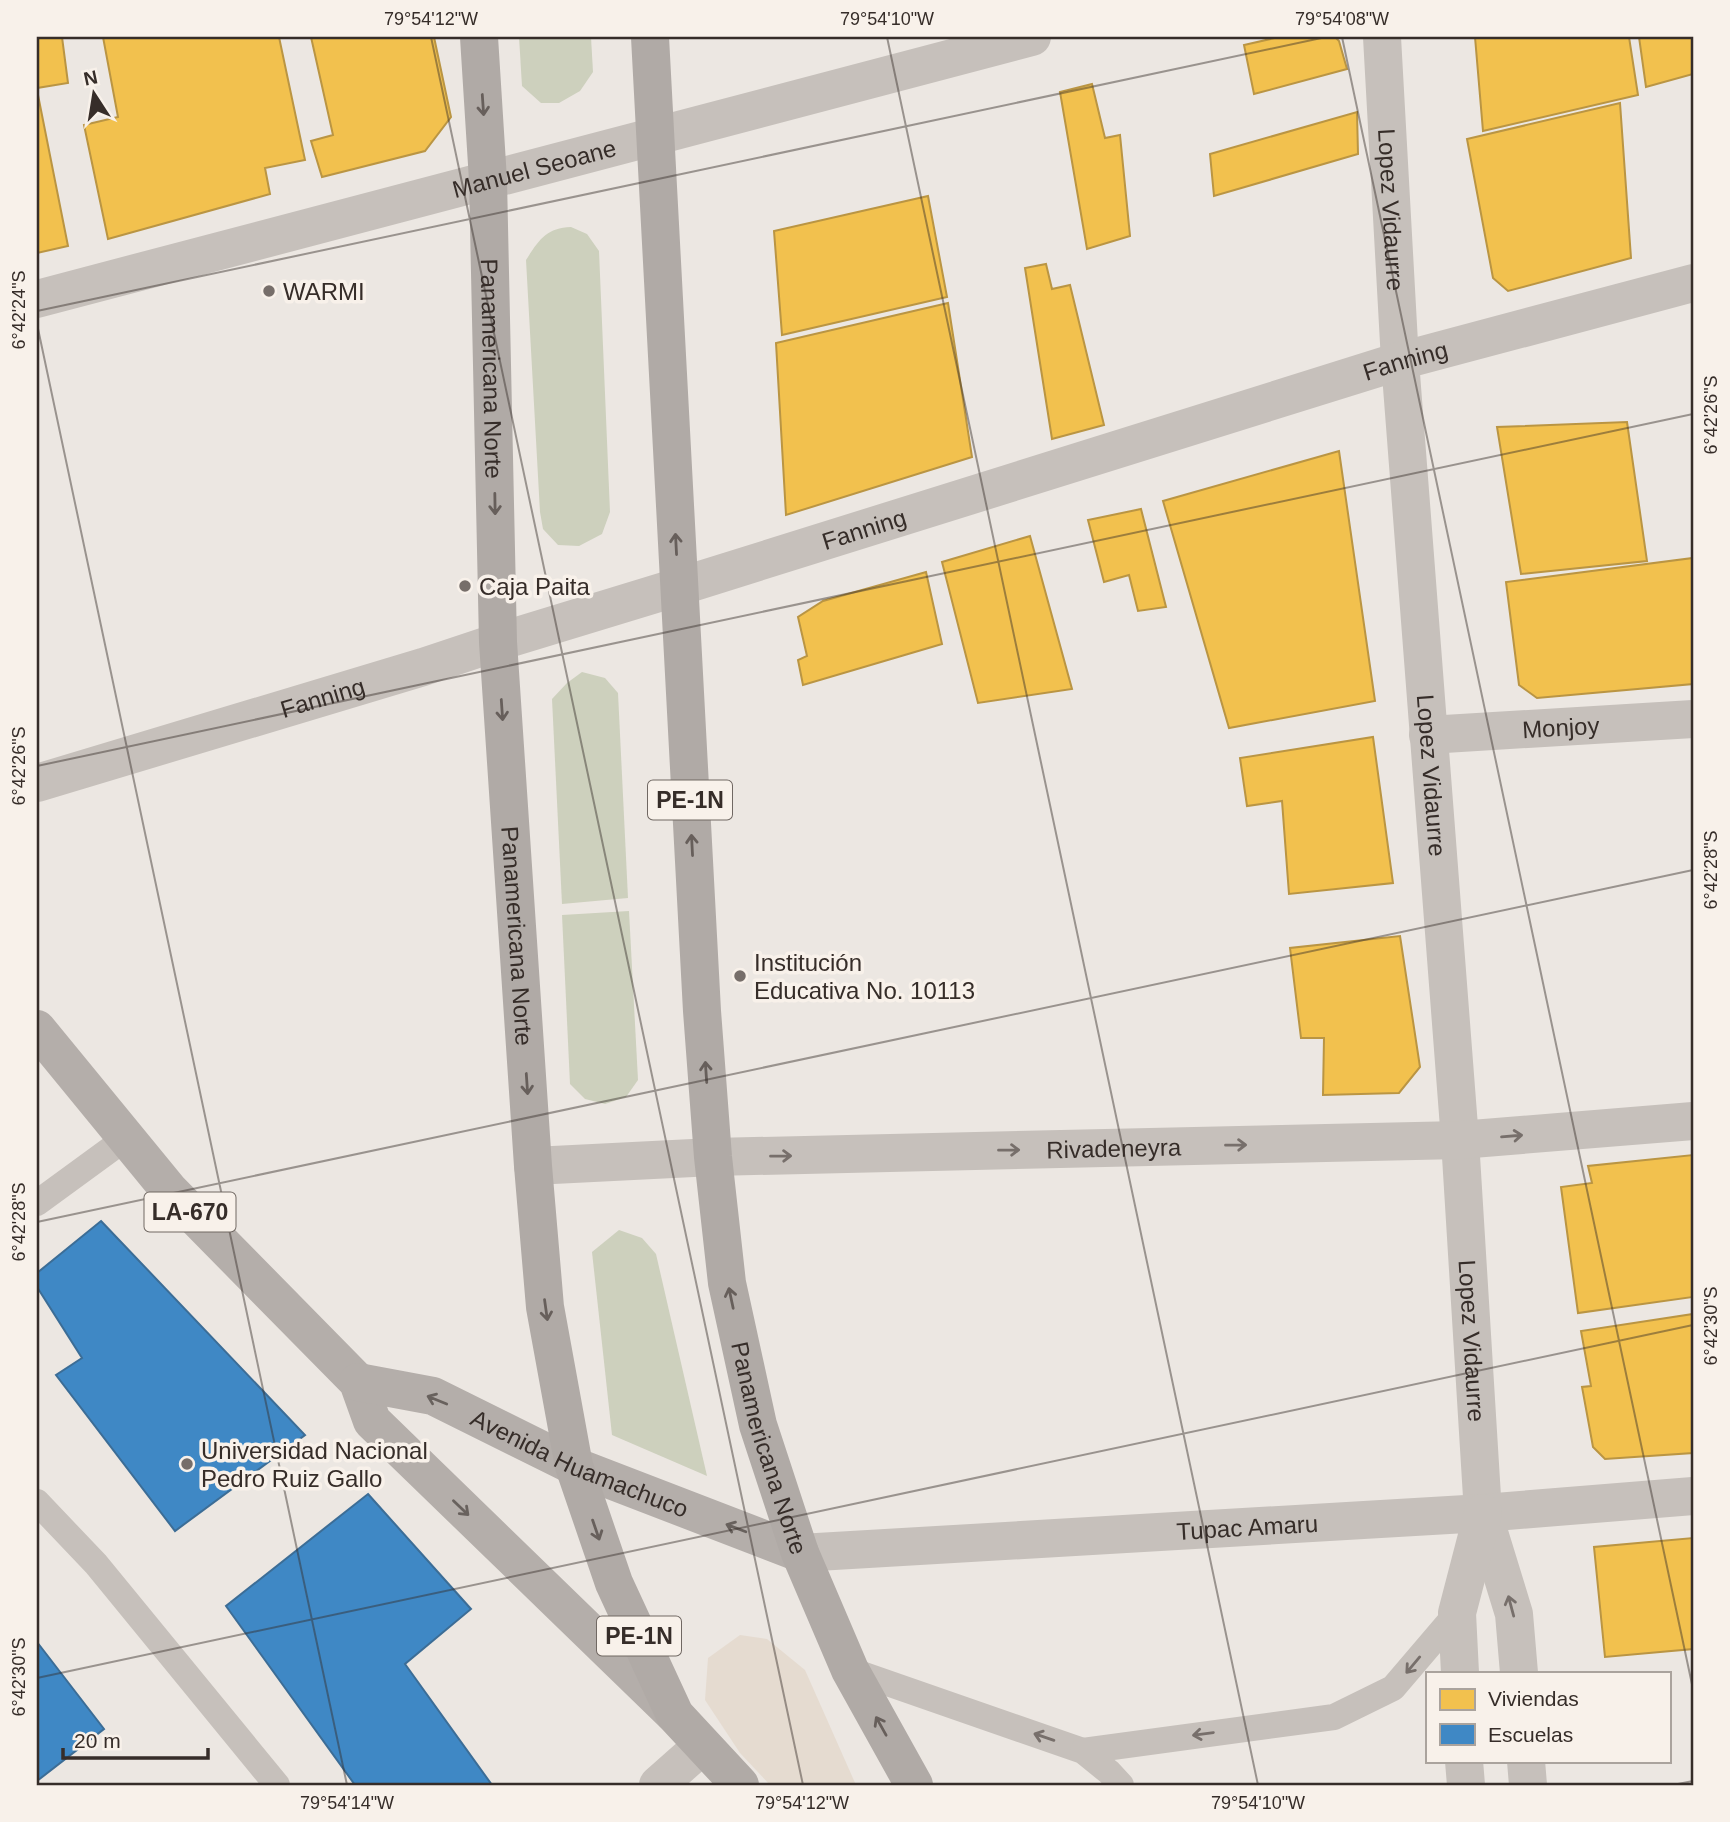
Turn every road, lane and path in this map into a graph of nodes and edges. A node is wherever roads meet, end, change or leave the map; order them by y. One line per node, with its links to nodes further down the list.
1 (479, 37): 6 (highway, Panamericana Norte / PE-1N, one-way to 6)
2 (650, 37): 5 (highway, Panamericana Norte / PE-1N)
3 (1032, 37): 5 (street, Manuel Seoane)
4 (1382, 37): 9 (street, Lopez Vidaurre)
5 (655, 135): 6 (street, Manuel Seoane); 10 (highway, Panamericana Norte / PE-1N, one-way to 5)
6 (488, 180): 8 (street, Manuel Seoane); 11 (highway, Panamericana Norte / PE-1N, one-way to 11)
7 (1693, 283): 9 (street, Fanning)
8 (37, 299)
9 (1400, 361): 10 (street, Fanning); 13 (street, Lopez Vidaurre)
10 (678, 587): 11 (street, Fanning); 19 (highway, Panamericana Norte / PE-1N, one-way to 10)
11 (498, 642): 14 (street, Fanning); 20 (highway, Panamericana Norte / PE-1N, one-way to 20)
12 (1693, 719): 13 (street, Monjoy)
13 (1428, 735): 18 (street, Lopez Vidaurre)
14 (37, 783)
15 (37, 1029): 17 (main road, LA-670)
16 (1693, 1121): 18 (street, Rivadeneyra, one-way to 16)
17 (126, 1138): 21 (lane); 22 (main road, LA-670)
18 (1460, 1140): 19 (street, Rivadeneyra, one-way to 18); 26 (street, Lopez Vidaurre)
19 (713, 1157): 20 (street, Rivadeneyra); 27 (highway, Panamericana Norte / PE-1N, one-way to 19)
20 (533, 1166): 23 (highway, Panamericana Norte / PE-1N, one-way to 23)
21 (37, 1203)
22 (358, 1382): 23 (main road, Avenida Huamachuco, one-way to 22); 32 (main road, LA-670, one-way to 32)
23 (573, 1466): 27 (main road, Avenida Huamachuco, one-way to 23); 32 (highway, Panamericana Norte / PE-1N, one-way to 32)
24 (1693, 1496): 26 (street, Tupac Amaru)
25 (37, 1502): 37 (lane)
26 (1483, 1513): 27 (street, Tupac Amaru); 28 (street, Lopez Vidaurre); 31 (street, Lopez Vidaurre, one-way to 26)
27 (800, 1553): 29 (highway, Panamericana Norte / PE-1N)
28 (1457, 1613): 30 (street, Lopez Vidaurre); 34 (lane, one-way to 34)
29 (850, 1670): 34 (lane, one-way to 29); 40 (highway, Panamericana Norte / PE-1N, one-way to 29)
30 (1460, 1672)
31 (1519, 1672)
32 (675, 1715): 33 (highway, Panamericana Norte / PE-1N)
33 (702, 1746): 38 (street); 39 (highway, Panamericana Norte / PE-1N)
34 (1083, 1751): 41 (lane)
35 (1465, 1762): 42 (street)
36 (1526, 1762): 43 (street)
37 (277, 1785)
38 (657, 1785)
39 (740, 1785)
40 (914, 1785)
41 (1121, 1785)
42 (1466, 1785)
43 (1528, 1785)

